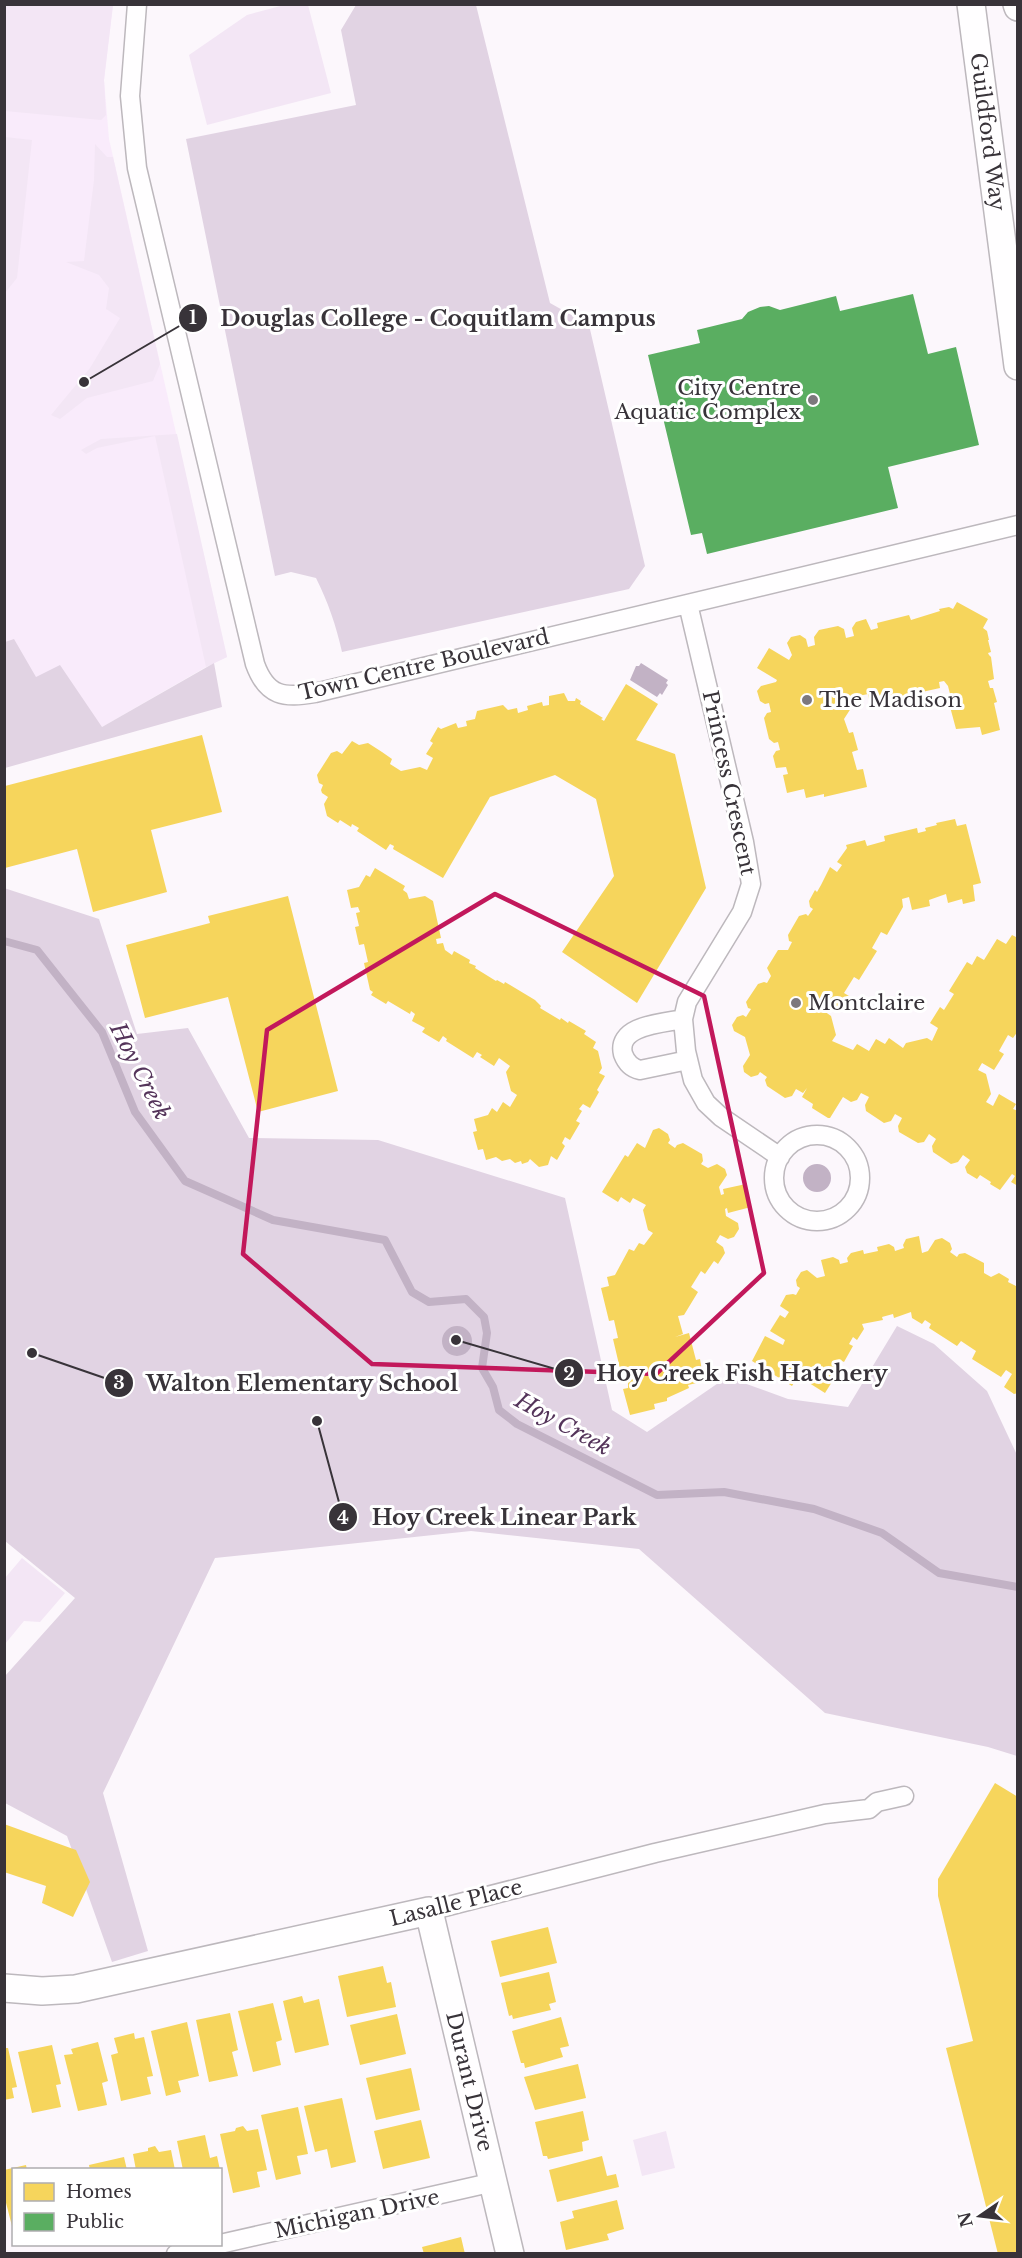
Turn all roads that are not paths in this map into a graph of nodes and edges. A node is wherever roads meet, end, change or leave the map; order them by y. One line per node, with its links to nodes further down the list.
1 (137, 4): 5 (street, Town Centre Boulevard)
2 (971, 4): 3 (street, Guildford Way)
3 (1017, 366)
4 (1017, 525): 5 (street, Town Centre Boulevard)
5 (688, 604): 6 (street, Princess Crescent)
6 (683, 1019): 7 (street, Princess Crescent); 7 (street)
7 (688, 1060): 8 (street, Princess Crescent)
8 (780, 1157): 8 (street)
9 (903, 1796): 10 (street, Lasalle Place)
10 (429, 1911): 11 (street, Lasalle Place); 12 (street, Durant Drive)
11 (4, 1988)
12 (494, 2182): 13 (street, Michigan Drive); 16 (street, Durant Drive)
13 (222, 2243)
14 (209, 2246): 15 (street, Michigan Drive)
15 (176, 2253)
16 (510, 2253)

